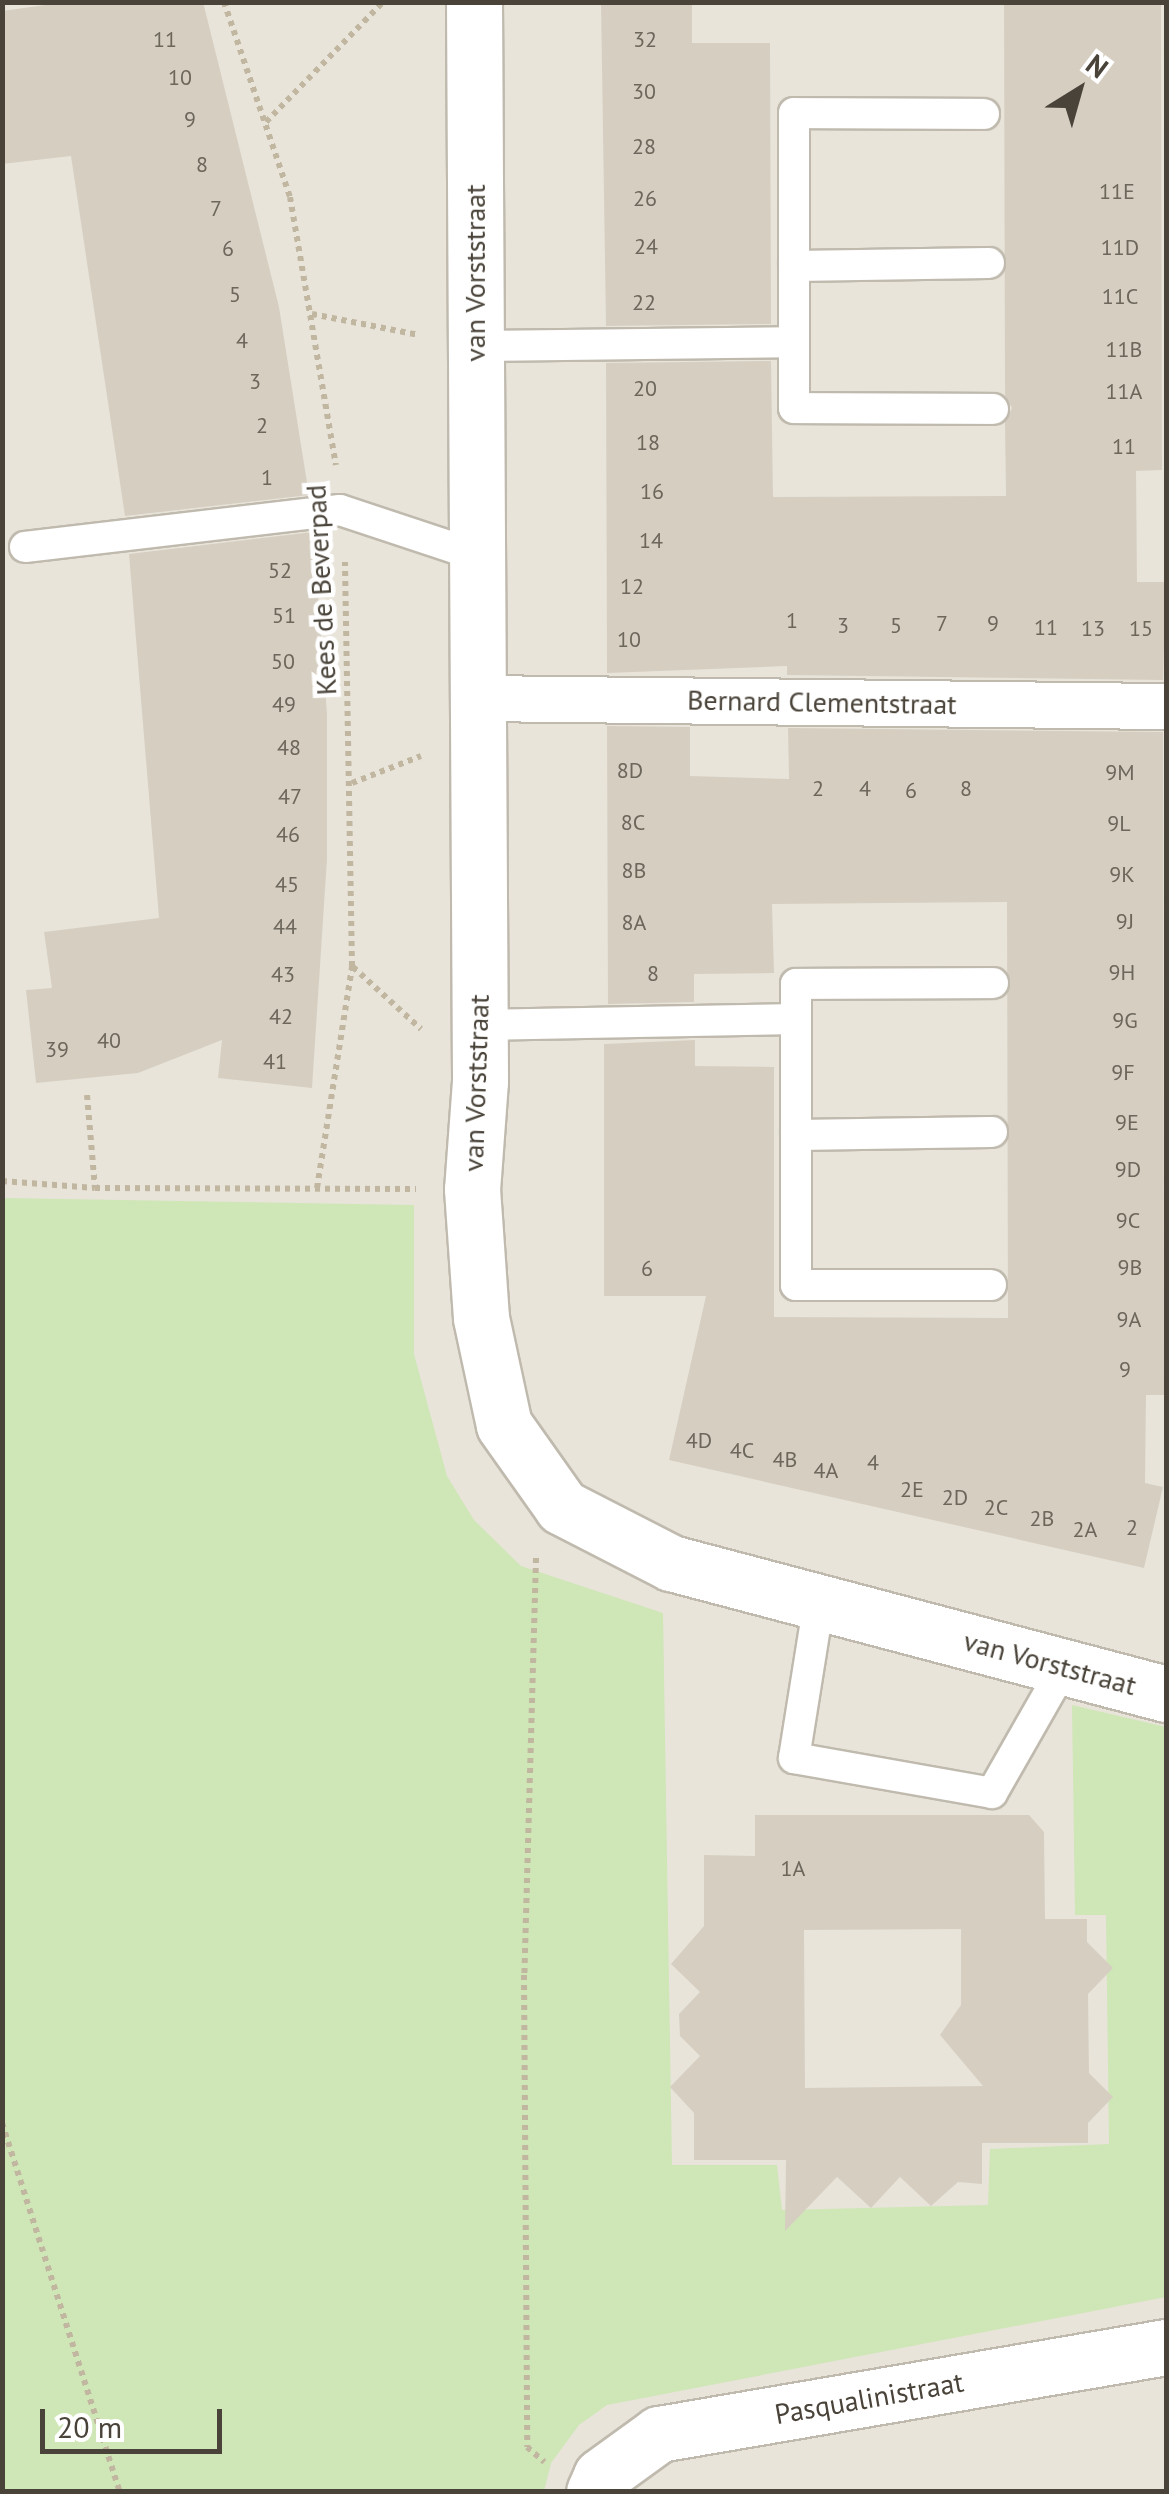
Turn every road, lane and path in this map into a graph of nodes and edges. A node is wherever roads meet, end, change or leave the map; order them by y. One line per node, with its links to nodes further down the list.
1 (224, 2): 5 (path, Kees de Beverpad)
2 (383, 2): 5 (path)
3 (474, 2): 10 (street, van Vorststraat)
4 (984, 114): 7 (lane)
5 (266, 122): 8 (path, Kees de Beverpad)
6 (988, 263): 7 (lane)
7 (794, 266): 9 (lane)
8 (312, 314): 10 (path); 12 (path, Kees de Beverpad)
9 (794, 342): 10 (lane); 11 (lane)
10 (476, 346): 14 (street, van Vorststraat)
11 (992, 409)
12 (340, 510): 13 (lane); 14 (lane); 25 (path, Kees de Beverpad)
13 (25, 546)
14 (476, 555): 15 (street, van Vorststraat)
15 (478, 698): 16 (street, Bernard Clementstraat); 19 (street, van Vorststraat)
16 (1166, 706)
17 (993, 983): 18 (lane)
18 (796, 1019): 19 (lane); 22 (lane)
19 (480, 1025): 26 (street, van Vorststraat)
20 (87, 1095): 24 (path)
21 (992, 1132): 22 (lane)
22 (796, 1135): 27 (lane)
23 (2, 1181): 24 (path)
24 (95, 1188): 25 (path)
25 (316, 1188): 26 (path)
26 (472, 1189): 28 (street, van Vorststraat)
27 (991, 1284)
28 (538, 1474): 29 (street, van Vorststraat); 34 (path)
29 (819, 1602): 30 (street, van Vorststraat); 30 (lane)
30 (1064, 1667): 31 (street, van Vorststraat)
31 (1166, 1694)
32 (2, 2123): 35 (path)
33 (1166, 2347): 34 (street, Pasqualinistraat)
34 (598, 2484)
35 (120, 2492)

